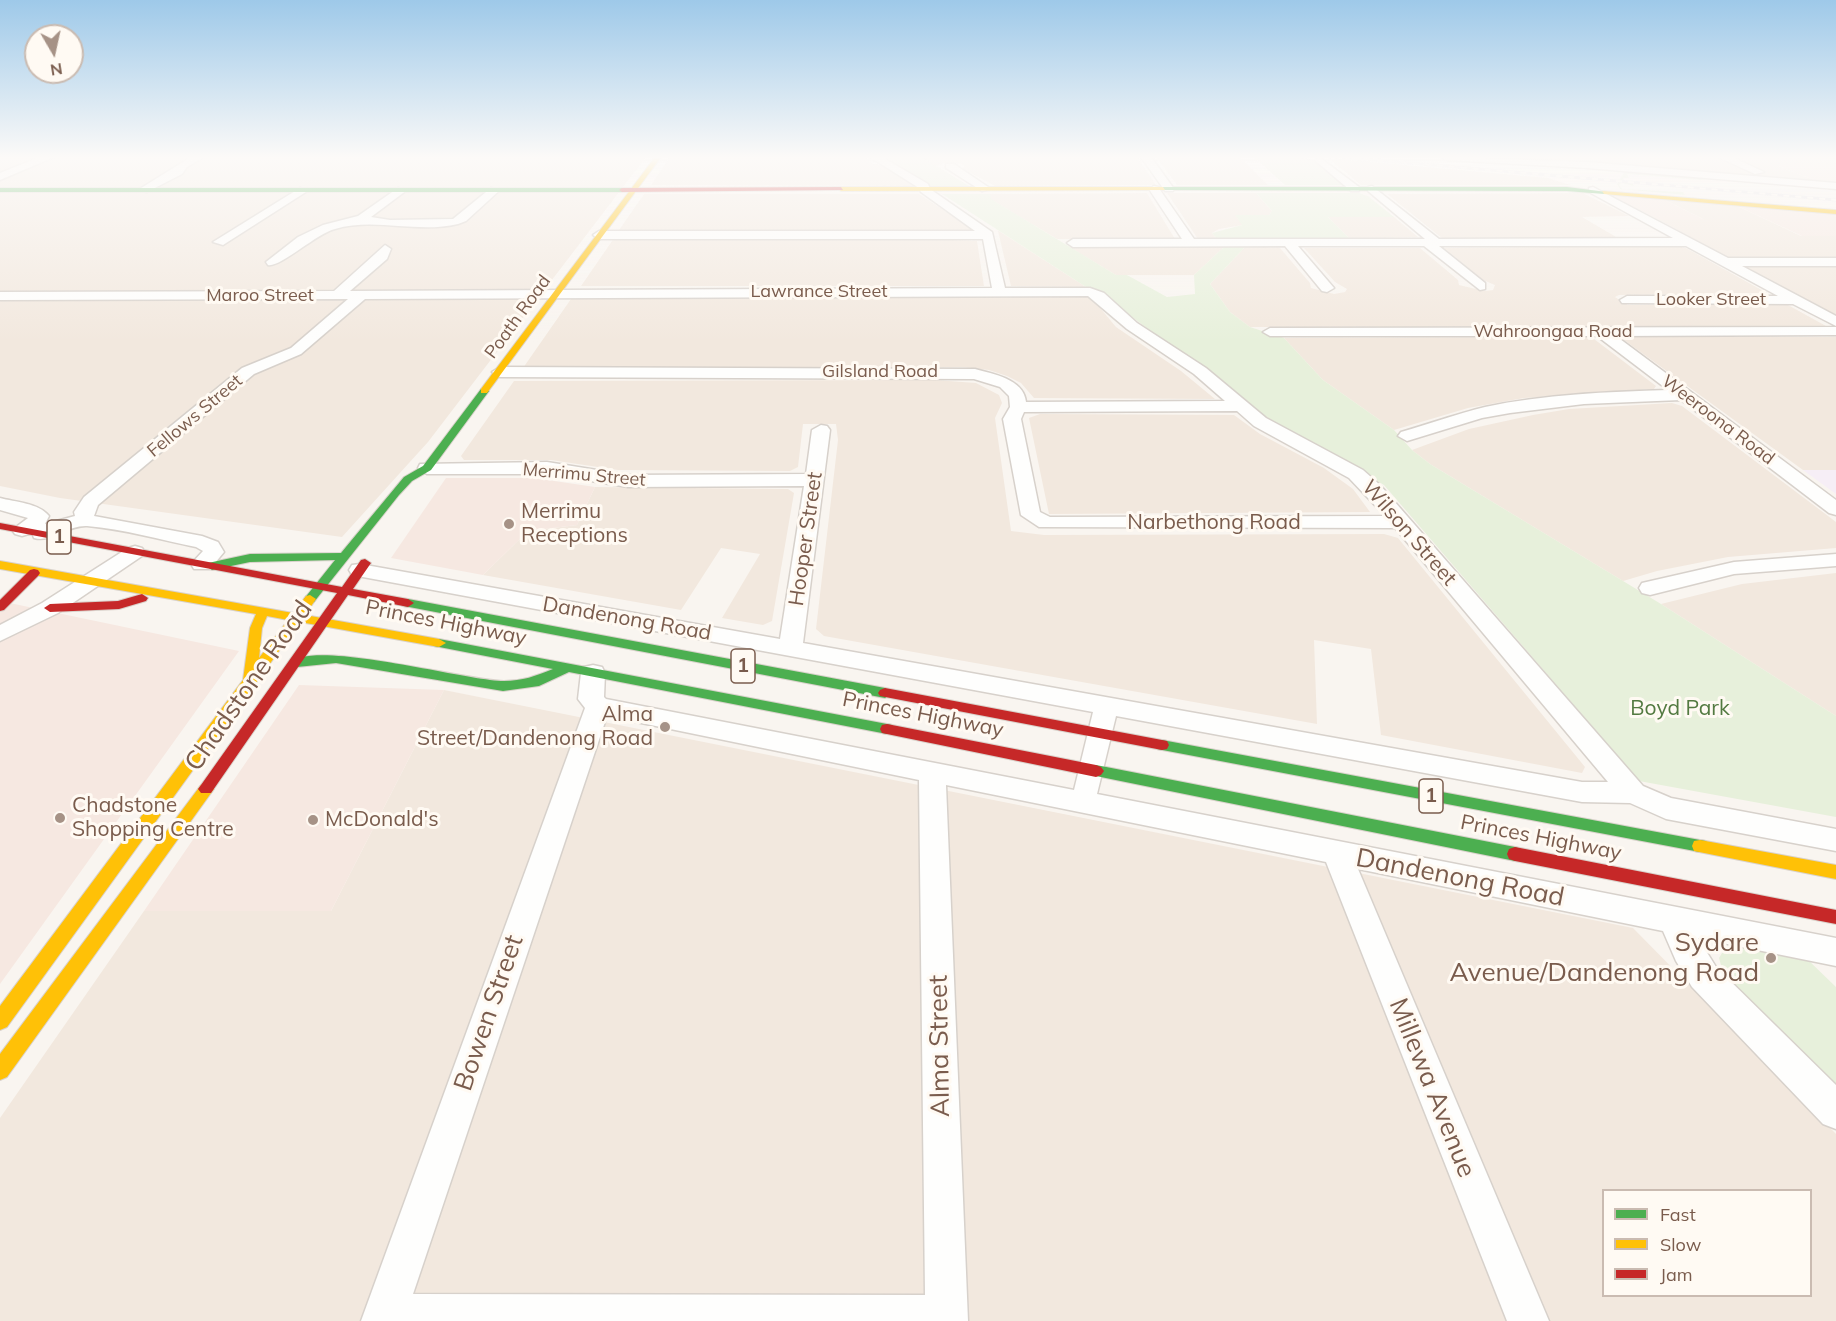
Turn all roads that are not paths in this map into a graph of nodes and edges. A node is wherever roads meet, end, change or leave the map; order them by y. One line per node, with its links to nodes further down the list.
1 (257, 219): 11 (street)
2 (359, 219): 3 (street); 18 (street)
3 (462, 219)
4 (612, 219): 9 (main road, Poath Road)
5 (965, 219): 10 (street)
6 (1174, 219): 12 (street)
7 (1406, 219): 14 (street)
8 (1645, 219): 15 (street)
9 (599, 235): 10 (street); 25 (main road, Poath Road)
10 (988, 235): 23 (street)
11 (219, 242)
12 (1190, 242): 13 (street); 16 (street)
13 (1288, 242): 14 (street); 22 (street)
14 (1432, 242): 15 (street); 21 (street)
15 (1688, 242): 19 (street)
16 (1073, 243)
17 (385, 249): 27 (street)
18 (272, 262)
19 (1725, 262): 20 (street); 30 (street)
20 (1836, 262)
21 (1480, 286)
22 (1327, 288)
23 (999, 291): 24 (street, Lawrance Street); 25 (street, Lawrance Street)
24 (1079, 292): 36 (street, Wilson Street)
25 (557, 294): 28 (street, Maroo Street); 34 (main road, Poath Road)
26 (0, 296): 27 (street, Maroo Street)
27 (336, 296): 28 (street, Maroo Street)
28 (360, 296): 45 (street, Fellows Street)
29 (1628, 300): 30 (street, Looker Street)
30 (1794, 300): 31 (street)
31 (1834, 323): 33 (street, Wahroongaa Road)
32 (1270, 332): 33 (street, Wahroongaa Road)
33 (1600, 332): 35 (street, Weeroona Road)
34 (501, 372): 37 (street, Gilsland Road); 40 (main road, Poath Road)
35 (1683, 395): 39 (street); 44 (street, Weeroona Road)
36 (1241, 406): 37 (street); 47 (street, Wilson Street)
37 (1018, 407): 47 (street, Narbethong Road)
38 (821, 430): 41 (street, Hooper Street)
39 (1407, 436)
40 (427, 468): 41 (street, Merrimu Street); 42 (main road, Poath Road); 53 (main road, Poath Road)
41 (814, 480): 69 (street, Hooper Street)
42 (420, 490)
43 (0, 504): 46 (street)
44 (1836, 509)
45 (88, 510): 46 (street, Fellows Street); 49 (street); 55 (street, Fellows Street)
46 (30, 511): 49 (street)
47 (1400, 522): 78 (street, Wilson Street)
48 (0, 526): 49 (main road, 1)
49 (32, 532): 51 (main road, 1)
50 (377, 547): 53 (main road, Poath Road)
51 (127, 550): 55 (main road, 1); 57 (street)
52 (1836, 560): 59 (street)
53 (352, 563): 55 (main road); 58 (main road); 58 (main road, Poath Road); 60 (main road, Poath Road); 69 (street, Dandenong Road)
54 (0, 565): 56 (main road, Princes Highway / 1)
55 (207, 565): 58 (main road, 1)
56 (34, 573): 57 (main road, Princes Highway / 1); 62 (main road)
57 (80, 580): 61 (main road, Princes Highway / 1); 63 (street); 65 (street)
58 (320, 586): 60 (main road, Princes Highway / 1); 66 (main road, Chadstone Road)
59 (1650, 588)
60 (346, 591): 67 (main road, Chadstone Road); 75 (main road, Princes Highway / 1)
61 (159, 594): 63 (main road); 64 (main road, Princes Highway / 1)
62 (0, 607)
63 (50, 608): 68 (street)
64 (263, 612): 66 (main road, Princes Highway / 1); 72 (main road)
65 (0, 616)
66 (297, 618): 67 (main road, Princes Highway / 1); 72 (main road, Chadstone Road)
67 (325, 622): 70 (main road, Chadstone Road); 71 (main road, Princes Highway / 1)
68 (0, 634)
69 (791, 647): 74 (street, Dandenong Road)
70 (297, 663): 71 (main road); 87 (main road, Chadstone Road)
71 (580, 670): 73 (street); 77 (main road, Princes Highway / 1)
72 (250, 680): 86 (main road, Chadstone Road)
73 (598, 706): 76 (street, Dandenong Road); 89 (street, Bowen Street)
74 (1106, 706): 75 (street); 78 (street, Dandenong Road)
75 (1100, 733): 77 (street); 82 (main road, Princes Highway / 1)
76 (932, 771): 79 (street, Dandenong Road); 90 (street, Alma Street)
77 (1091, 771): 79 (street); 83 (main road, Princes Highway / 1)
78 (1633, 793): 80 (street, Dandenong Road)
79 (1084, 802): 81 (street, Dandenong Road)
80 (1836, 840)
81 (1336, 854): 84 (street, Dandenong Road); 91 (street, Millewa Avenue)
82 (1836, 872)
83 (1836, 917)
84 (1675, 920): 85 (street, Dandenong Road); 88 (street)
85 (1836, 952)
86 (0, 1021)
87 (0, 1070)
88 (1836, 1111)
89 (383, 1318): 90 (street)
90 (946, 1318)
91 (1528, 1321)

